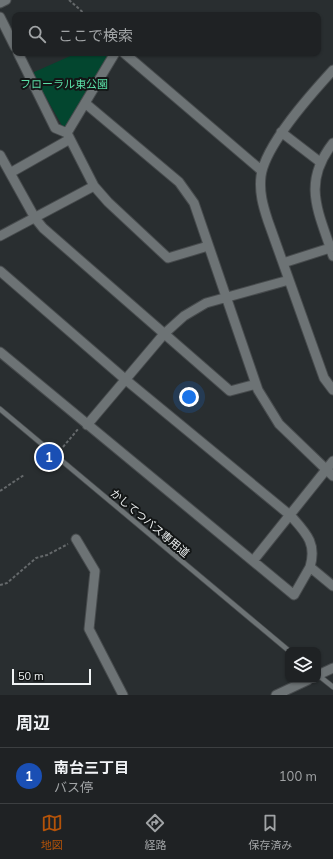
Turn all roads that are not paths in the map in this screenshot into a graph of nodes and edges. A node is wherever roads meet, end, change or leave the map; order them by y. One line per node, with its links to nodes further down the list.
1 (6, 0): 2 (street)
2 (0, 2)
3 (0, 17): 4 (street)
4 (12, 41)
5 (19, 56): 11 (street)
6 (113, 56): 9 (street)
7 (128, 56): 15 (street)
8 (333, 70): 10 (street)
9 (85, 103): 11 (street); 20 (street)
10 (281, 132): 14 (street); 15 (street)
11 (68, 136): 16 (street); 17 (street)
12 (333, 143): 14 (street)
13 (0, 156): 16 (street)
14 (320, 162): 21 (street)
15 (262, 171): 22 (street)
16 (10, 173): 18 (street)
17 (94, 186): 18 (street); 20 (street)
18 (35, 218): 19 (street); 26 (street)
19 (0, 236)
20 (208, 246): 25 (street)
21 (332, 250): 22 (street)
22 (283, 263): 24 (street)
23 (0, 271): 28 (street)
24 (289, 280): 25 (street); 30 (street)
25 (226, 299): 26 (street); 29 (street)
26 (164, 334): 28 (street); 29 (street)
27 (0, 352): 32 (street)
28 (126, 380): 32 (street); 36 (street)
29 (256, 384): 34 (street)
30 (333, 390)
31 (0, 409): 41 (lane, かしてつバス専用道)
32 (86, 424): 38 (street)
33 (333, 461): 34 (street)
34 (325, 470): 35 (street); 36 (street)
35 (333, 476)
36 (291, 516): 38 (street); 39 (street)
37 (76, 539): 47 (street)
38 (253, 561): 39 (street)
39 (310, 567): 40 (street)
40 (333, 586)
41 (285, 647)
42 (333, 668): 43 (street)
43 (321, 674)
44 (321, 677): 46 (lane)
45 (302, 683): 48 (street)
46 (333, 687)
47 (123, 695)
48 (276, 695)

